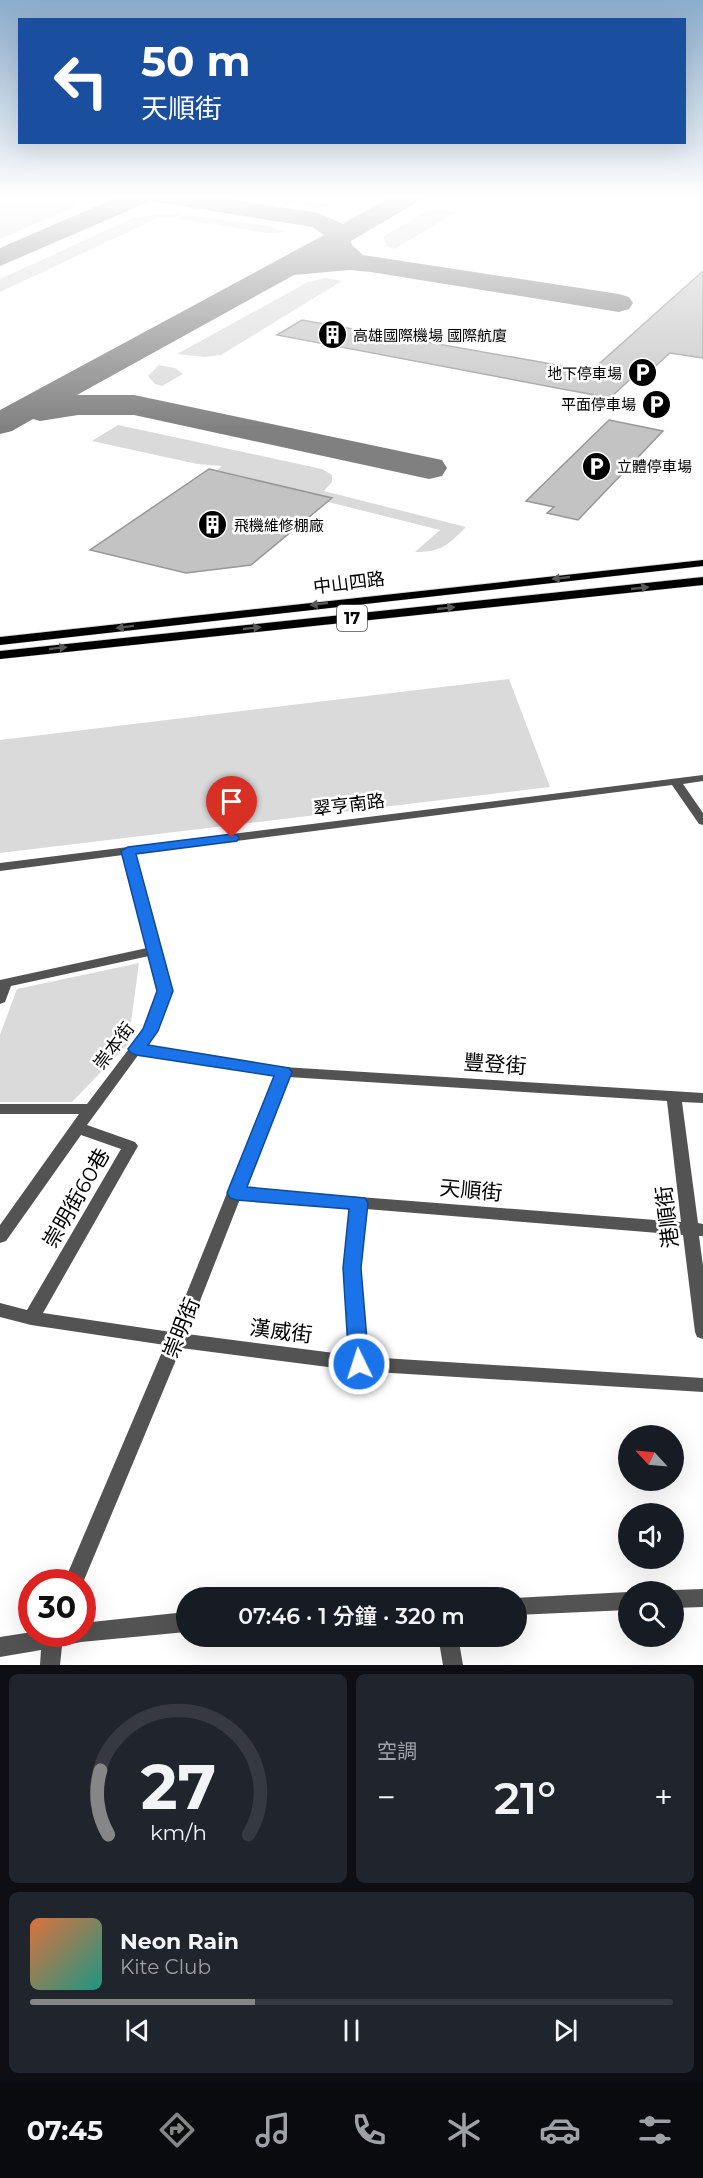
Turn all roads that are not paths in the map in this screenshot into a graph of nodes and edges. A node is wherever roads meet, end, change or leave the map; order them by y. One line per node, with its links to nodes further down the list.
1 (703, 563): 3 (main road, 中山四路 / 17, one-way to 3)
2 (703, 581): 4 (main road, 中山四路 / 17, one-way to 2)
3 (0, 641)
4 (0, 655)
5 (703, 778): 6 (street, 翠亨南路)
6 (675, 781): 7 (street); 8 (street, 翠亨南路)
7 (703, 821)
8 (128, 851): 9 (street, 翠亨南路); 10 (street, 崇本街)
9 (0, 867)
10 (155, 951): 11 (street); 13 (street, 崇本街)
11 (3, 983): 12 (street)
12 (0, 999)
13 (136, 1049): 14 (street, 豐登街); 18 (street, 崇本街)
14 (283, 1072): 15 (street, 豐登街); 20 (street, 崇明街)
15 (675, 1096): 16 (street, 豐登街); 22 (street, 港順街)
16 (703, 1098)
17 (0, 1109): 18 (street)
18 (92, 1109): 19 (street, 崇本街)
19 (78, 1128): 23 (street, 崇本街); 25 (street, 崇明街60巷)
20 (236, 1193): 21 (street, 天順街); 27 (street, 崇明街)
21 (359, 1203): 22 (street, 天順街); 28 (street)
22 (696, 1229): 26 (street, 港順街)
23 (0, 1237)
24 (0, 1310): 25 (street, 漢威街)
25 (31, 1318): 27 (street, 漢威街)
26 (703, 1332)
27 (176, 1341): 28 (street, 漢威街); 30 (street, 崇明街)
28 (359, 1364): 29 (street, 漢威街)
29 (703, 1385)
30 (80, 1569)
31 (703, 1598): 32 (street)
32 (684, 1599)
33 (618, 1601): 34 (street)
34 (527, 1606)
35 (176, 1623): 36 (street)
36 (96, 1632)
37 (18, 1643): 38 (street)
38 (0, 1647)
39 (51, 1647): 41 (street)
40 (450, 1647): 42 (street)
41 (50, 1665)
42 (453, 1665)

